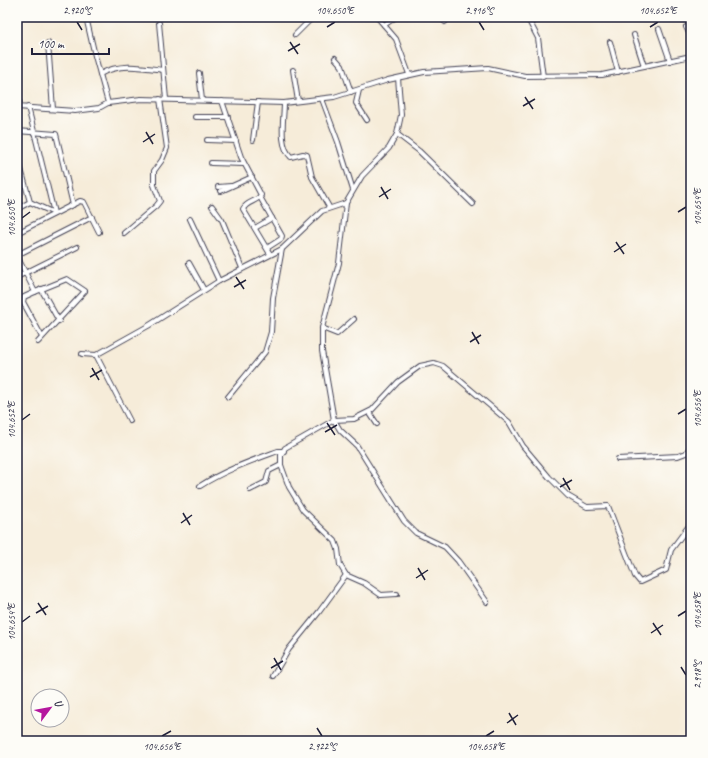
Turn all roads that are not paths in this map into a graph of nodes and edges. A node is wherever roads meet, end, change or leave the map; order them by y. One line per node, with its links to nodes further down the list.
1 (86, 17): 25 (street)
2 (313, 17): 12 (street)
3 (377, 17): 9 (street)
4 (396, 17): 9 (street)
5 (440, 17): 7 (street)
6 (527, 17): 27 (street)
7 (445, 22)
8 (159, 23): 21 (street)
9 (384, 25): 26 (street)
10 (686, 27): 14 (street)
11 (659, 29): 19 (street)
12 (295, 35)
13 (634, 35): 20 (street)
14 (691, 38)
15 (610, 42): 23 (street)
16 (48, 43): 43 (street)
17 (691, 56): 19 (street)
18 (335, 58): 31 (street)
19 (670, 60): 20 (street)
20 (644, 66): 23 (street)
21 (163, 70): 25 (street); 34 (street)
22 (293, 70): 37 (street)
23 (618, 72): 27 (street)
24 (199, 73): 35 (street)
25 (100, 74): 39 (street)
26 (409, 74): 27 (street); 28 (street)
27 (543, 77)
28 (398, 78): 30 (street); 49 (street)
29 (17, 87): 41 (street)
30 (359, 90): 31 (street); 46 (street)
31 (351, 92): 33 (street)
32 (160, 99): 34 (street); 39 (street); 76 (street)
33 (322, 99): 37 (street); 59 (street)
34 (166, 100): 35 (street)
35 (202, 100): 36 (street)
36 (222, 101): 38 (street); 44 (street)
37 (298, 101): 40 (street)
38 (258, 102): 40 (street); 51 (street)
39 (108, 103): 43 (street)
40 (284, 103): 67 (street)
41 (18, 107): 42 (street)
42 (28, 107): 43 (street); 48 (street)
43 (53, 109)
44 (228, 116): 45 (street); 52 (street)
45 (195, 117)
46 (367, 120)
47 (17, 131): 48 (street)
48 (34, 132): 65 (street); 69 (street)
49 (397, 134): 59 (street); 64 (street)
50 (208, 140): 52 (street)
51 (253, 140)
52 (236, 141): 55 (street)
53 (17, 154): 62 (street)
54 (211, 164): 55 (street)
55 (244, 164): 56 (street)
56 (252, 177): 57 (street); 61 (street)
57 (235, 186): 58 (street); 60 (street)
58 (218, 187)
59 (352, 190): 63 (street)
60 (221, 192)
61 (260, 197): 71 (street); 73 (street)
62 (30, 202): 68 (street); 69 (street)
63 (346, 203): 67 (street); 92 (street)
64 (473, 204)
65 (72, 205): 69 (street); 70 (street)
66 (212, 206): 83 (street)
67 (329, 207): 79 (street)
68 (17, 209)
69 (54, 213): 74 (street)
70 (92, 217): 75 (street); 81 (street)
71 (272, 218): 73 (street); 78 (street)
72 (190, 219): 86 (street)
73 (255, 228): 78 (street)
74 (17, 232)
75 (99, 232)
76 (124, 233)
77 (77, 247): 84 (street)
78 (267, 248): 80 (street)
79 (282, 249): 80 (street); 97 (street)
80 (270, 254): 83 (street)
81 (17, 256): 84 (street)
82 (188, 263): 88 (street)
83 (242, 268): 86 (street)
84 (26, 273): 85 (street); 89 (street)
85 (17, 277)
86 (219, 281): 88 (street)
87 (41, 289): 89 (street); 91 (street); 91 (street)
88 (204, 290): 96 (street)
89 (35, 292): 93 (street)
90 (354, 319): 92 (street)
91 (59, 321): 93 (street)
92 (322, 328): 99 (street)
93 (42, 337): 94 (street)
94 (38, 342)
95 (82, 354): 96 (street)
96 (96, 356): 100 (street)
97 (228, 397)
98 (369, 412): 99 (street); 101 (street); 108 (street)
99 (334, 420): 103 (street); 111 (street)
100 (130, 422)
101 (377, 424)
102 (691, 446): 104 (street)
103 (284, 451): 105 (street); 106 (street)
104 (618, 459)
105 (281, 465): 107 (street); 109 (street)
106 (200, 486)
107 (250, 490)
108 (691, 523)
109 (346, 575): 110 (street); 112 (street)
110 (397, 594)
111 (487, 602)
112 (273, 676)

